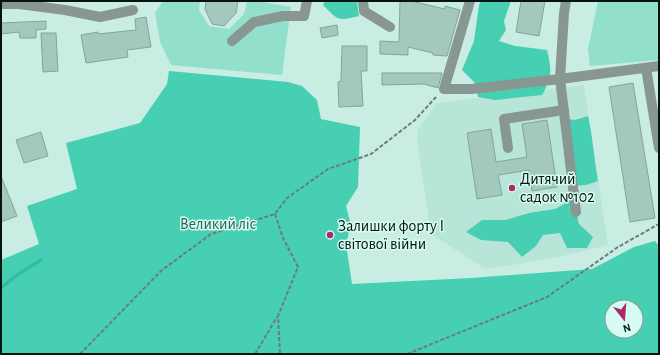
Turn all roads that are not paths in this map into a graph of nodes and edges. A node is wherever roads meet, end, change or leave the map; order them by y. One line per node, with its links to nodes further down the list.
1 (307, 1): 8 (street)
2 (470, 1): 11 (street)
3 (566, 1): 11 (street)
4 (1, 4): 6 (street)
5 (364, 6): 7 (street)
6 (133, 10)
7 (390, 27)
8 (232, 41)
9 (659, 66): 10 (street)
10 (646, 68): 11 (street); 14 (street)
11 (560, 79): 12 (street)
12 (564, 110): 13 (street); 15 (street)
13 (508, 148)
14 (659, 148)
15 (576, 212)

